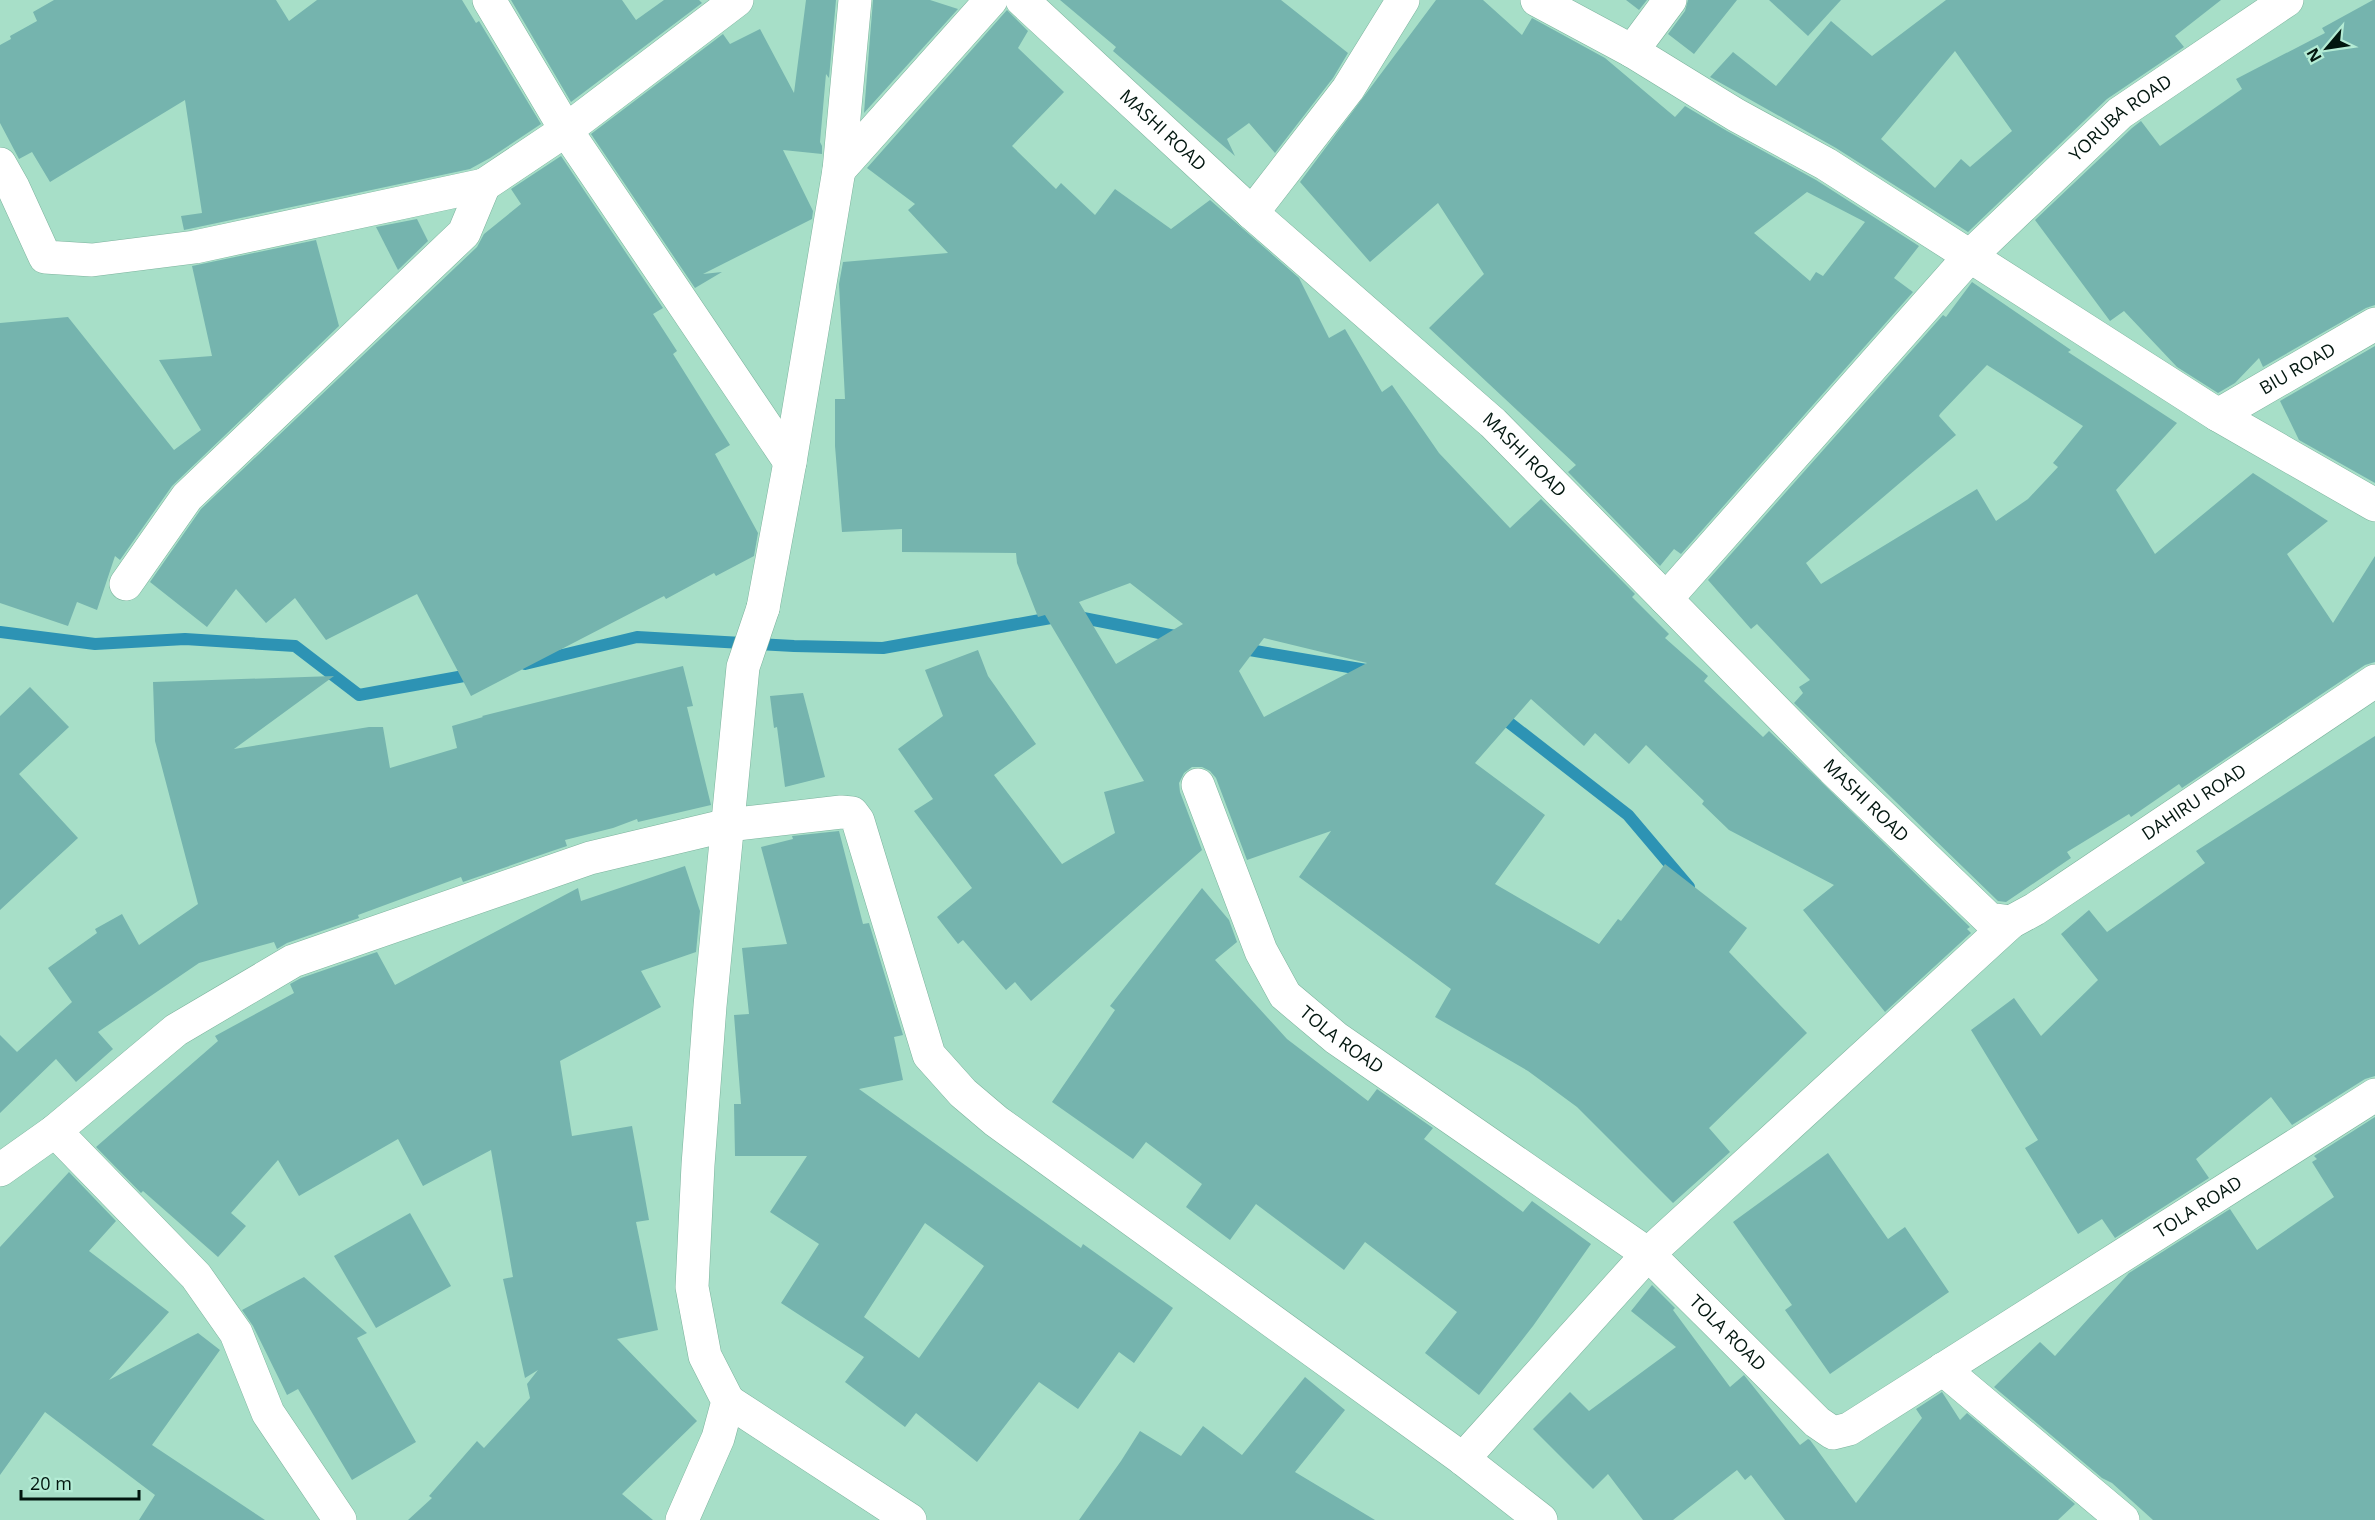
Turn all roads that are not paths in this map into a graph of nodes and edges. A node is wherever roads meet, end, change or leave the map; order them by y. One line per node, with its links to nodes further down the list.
1 (489, 0): 11 (street)
2 (855, 0): 13 (street)
3 (991, 0): 13 (street)
4 (1022, 0): 15 (street, MASHI ROAD)
5 (1404, 0): 15 (street)
6 (1537, 0): 10 (street)
7 (1670, 0): 10 (street)
8 (2287, 0): 16 (street, YORUBA ROAD)
9 (726, 3): 11 (street)
10 (1632, 51): 16 (street)
11 (566, 130): 14 (street); 19 (street)
12 (0, 164): 14 (street)
13 (839, 170): 19 (street)
14 (484, 186): 21 (street)
15 (1252, 213): 22 (street, MASHI ROAD)
16 (1970, 256): 18 (street); 22 (street, YORUBA ROAD)
17 (2375, 324): 18 (street, BIU ROAD)
18 (2218, 415): 20 (street)
19 (790, 462): 25 (street)
20 (2375, 505)
21 (126, 584)
22 (1666, 599): 26 (street, MASHI ROAD)
23 (2375, 681): 26 (street, DAHIRU ROAD)
24 (1197, 785): 30 (street, TOLA ROAD)
25 (728, 825): 28 (street); 32 (street); 33 (street)
26 (2011, 922): 30 (street, DAHIRU ROAD)
27 (2375, 1095): 31 (street, TOLA ROAD)
28 (55, 1131): 29 (street); 34 (street)
29 (0, 1170)
30 (1648, 1254): 31 (street, TOLA ROAD); 33 (street, DAHIRU ROAD)
31 (1943, 1370): 38 (street)
32 (728, 1401): 35 (street); 36 (street)
33 (1463, 1459): 37 (street)
34 (340, 1520)
35 (682, 1520)
36 (910, 1520)
37 (1541, 1520)
38 (2123, 1520)

